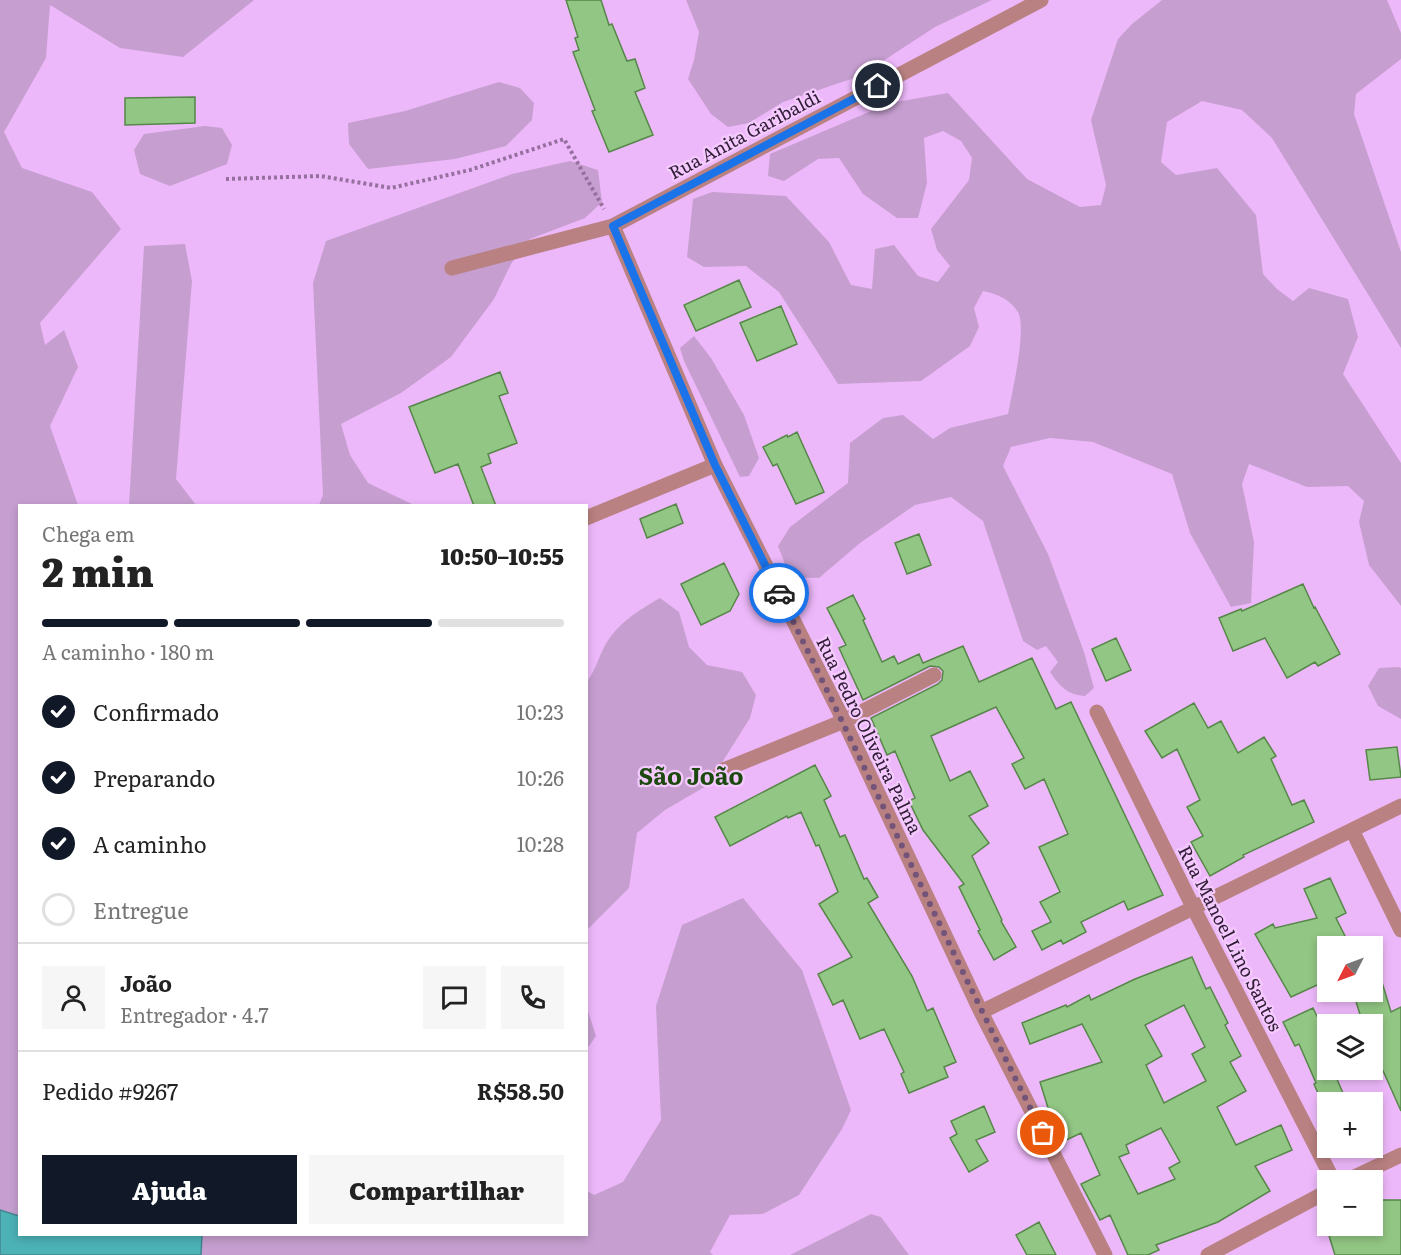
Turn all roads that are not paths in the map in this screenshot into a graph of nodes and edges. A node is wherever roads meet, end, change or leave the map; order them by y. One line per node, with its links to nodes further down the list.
1 (1041, 0): 2 (street, Rua Anita Garibaldi)
2 (613, 226): 3 (street, Rua Anita Garibaldi); 4 (street, Rua Pedro Oliveira Palma)
3 (452, 268)
4 (715, 465): 5 (street); 8 (street, Rua Pedro Oliveira Palma)
5 (588, 517)
6 (934, 675): 8 (street)
7 (1097, 712): 12 (street, Rua Manoel Lino Santos)
8 (844, 722): 9 (street); 14 (street, Rua Pedro Oliveira Palma)
9 (721, 771)
10 (1401, 806): 11 (street)
11 (1352, 830): 12 (street); 13 (street)
12 (1194, 909): 14 (street); 16 (street, Rua Manoel Lino Santos)
13 (1401, 930)
14 (981, 1012): 19 (street, Rua Pedro Oliveira Palma)
15 (1401, 1155): 17 (street)
16 (1328, 1170)
17 (1369, 1170)
18 (1317, 1197): 20 (street)
19 (1105, 1255)
20 (1208, 1255)

